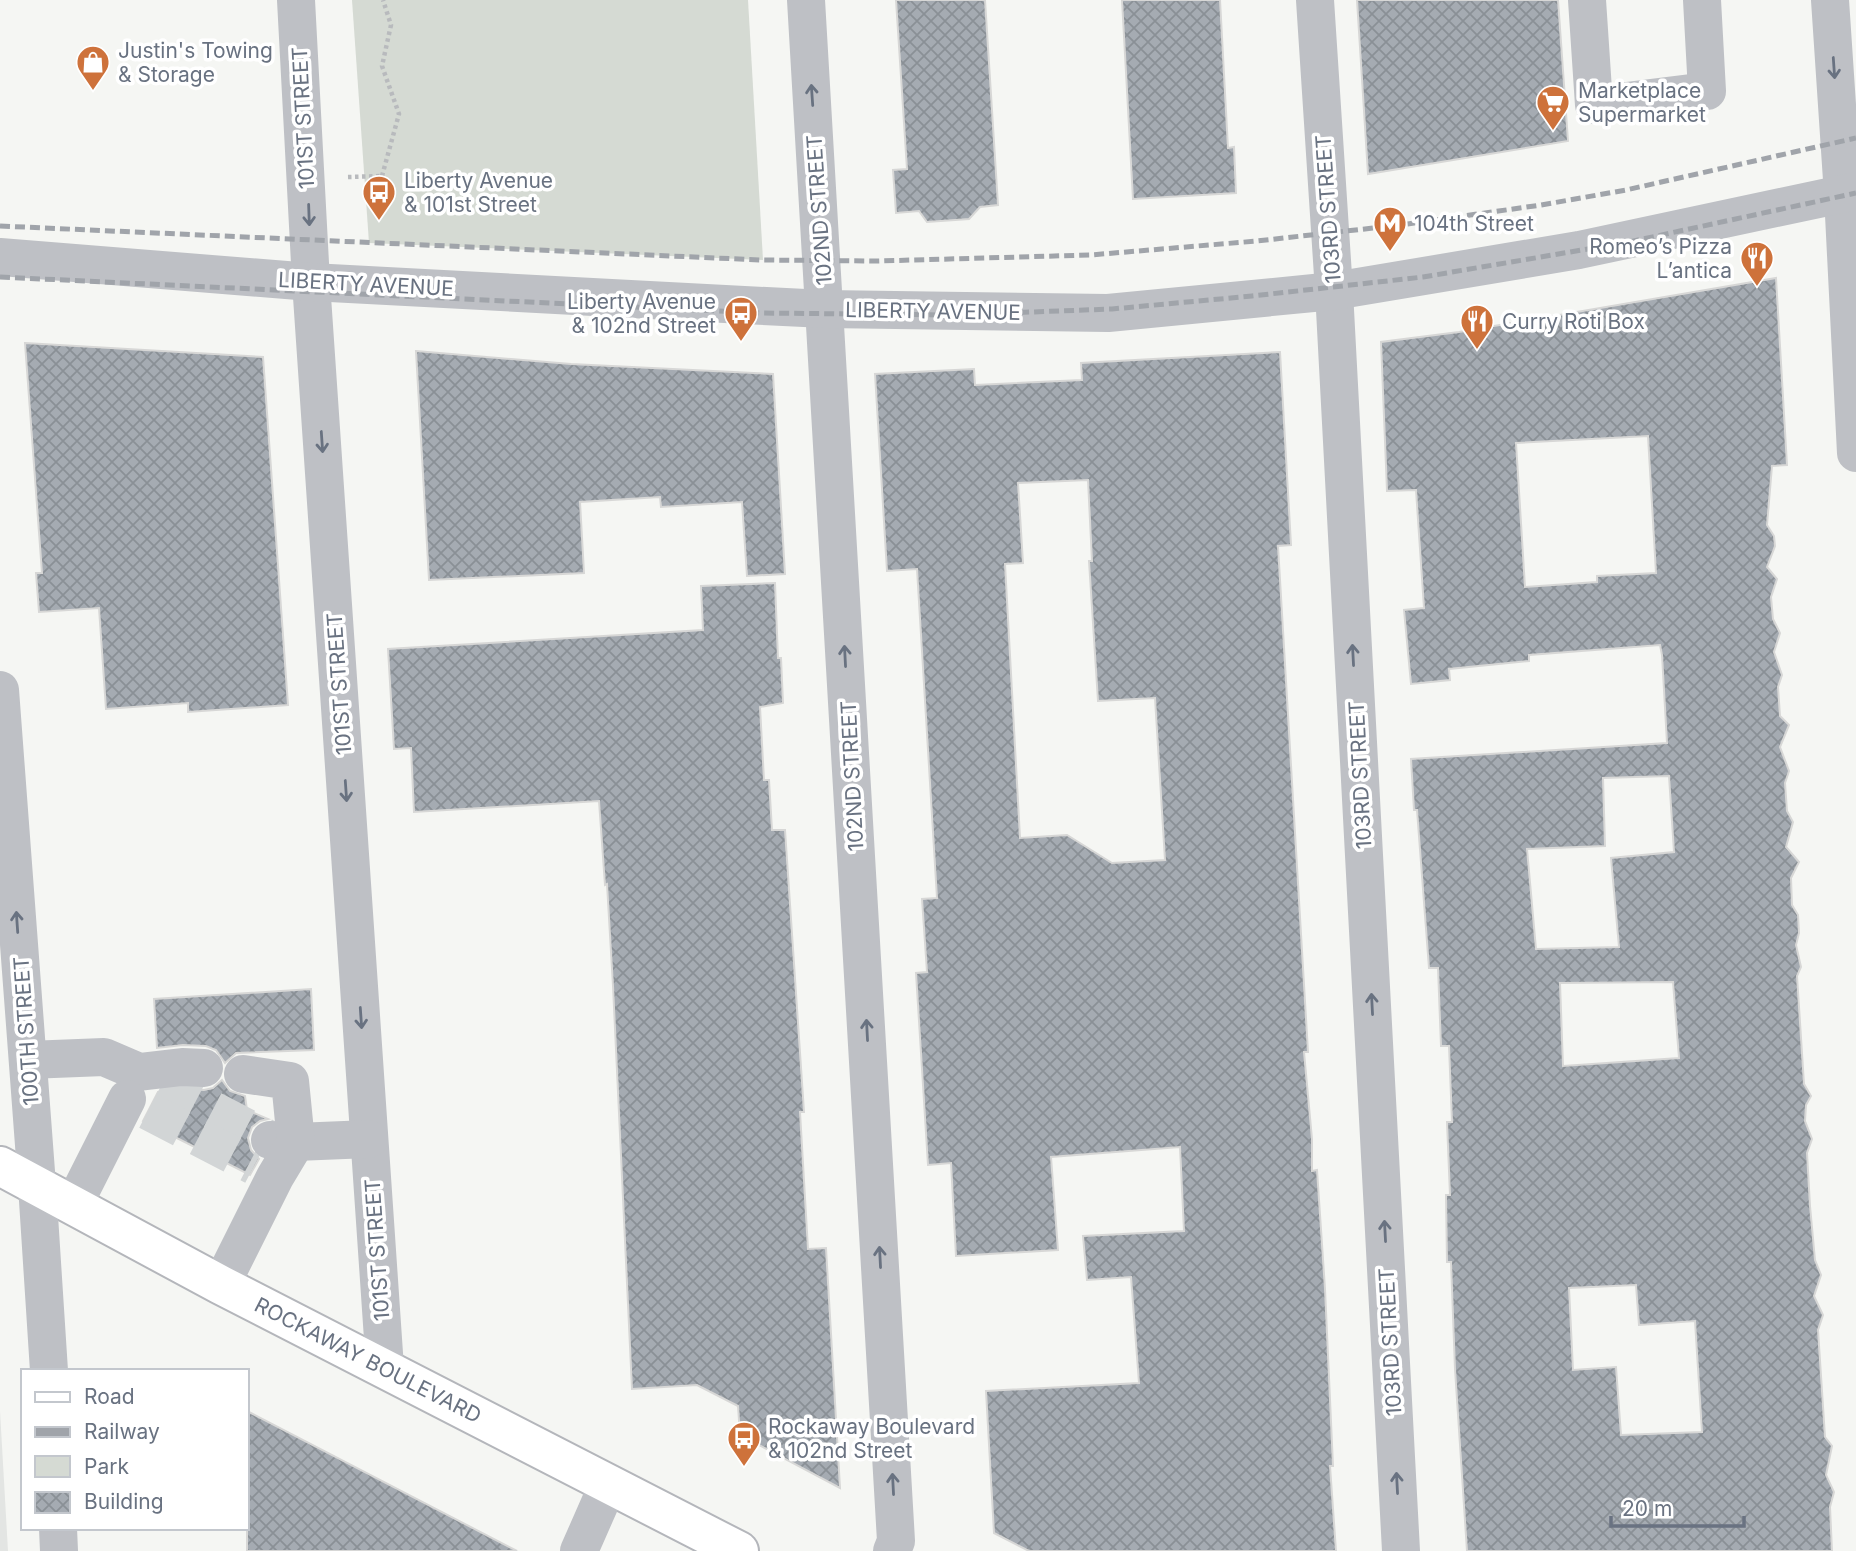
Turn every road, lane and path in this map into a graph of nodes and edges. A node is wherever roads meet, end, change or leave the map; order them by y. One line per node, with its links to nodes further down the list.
1 (296, 0): 13 (street, 101ST STREET, one-way to 13)
2 (383, 0): 8 (path)
3 (806, 0): 15 (street, 102ND STREET, one-way to 3)
4 (1315, 0): 14 (street, 103RD STREET)
5 (1587, 0): 6 (street)
6 (1702, 0)
7 (1830, 0): 10 (street, one-way to 10)
8 (382, 176): 9 (path); 11 (path)
9 (348, 177)
10 (1849, 193): 14 (street, LIBERTY AVENUE); 16 (street)
11 (381, 206)
12 (0, 257): 13 (street, LIBERTY AVENUE)
13 (311, 282): 15 (street, LIBERTY AVENUE); 22 (street, 101ST STREET, one-way to 22)
14 (1334, 291): 15 (street, LIBERTY AVENUE); 36 (street, 103RD STREET, one-way to 14)
15 (825, 309): 35 (street, 102ND STREET, one-way to 15)
16 (1856, 453)
17 (0, 690): 18 (street, 100TH STREET, one-way to 17)
18 (28, 1060): 21 (street); 25 (street, 100TH STREET)
19 (204, 1068): 21 (street)
20 (243, 1074): 23 (street)
21 (144, 1092): 26 (street)
22 (369, 1139): 23 (street); 28 (street, 101ST STREET)
23 (274, 1156): 27 (street)
24 (0, 1166): 25 (main road, ROCKAWAY BOULEVARD)
25 (37, 1185): 26 (main road, ROCKAWAY BOULEVARD); 29 (street, 100TH STREET)
26 (74, 1204): 27 (main road, ROCKAWAY BOULEVARD)
27 (221, 1284): 28 (main road, ROCKAWAY BOULEVARD)
28 (385, 1368): 30 (main road, ROCKAWAY BOULEVARD)
29 (49, 1369)
30 (608, 1485): 33 (street); 34 (main road, ROCKAWAY BOULEVARD)
31 (58, 1530): 32 (street)
32 (59, 1551)
33 (579, 1551)
34 (739, 1551)
35 (892, 1551)
36 (1401, 1551)

